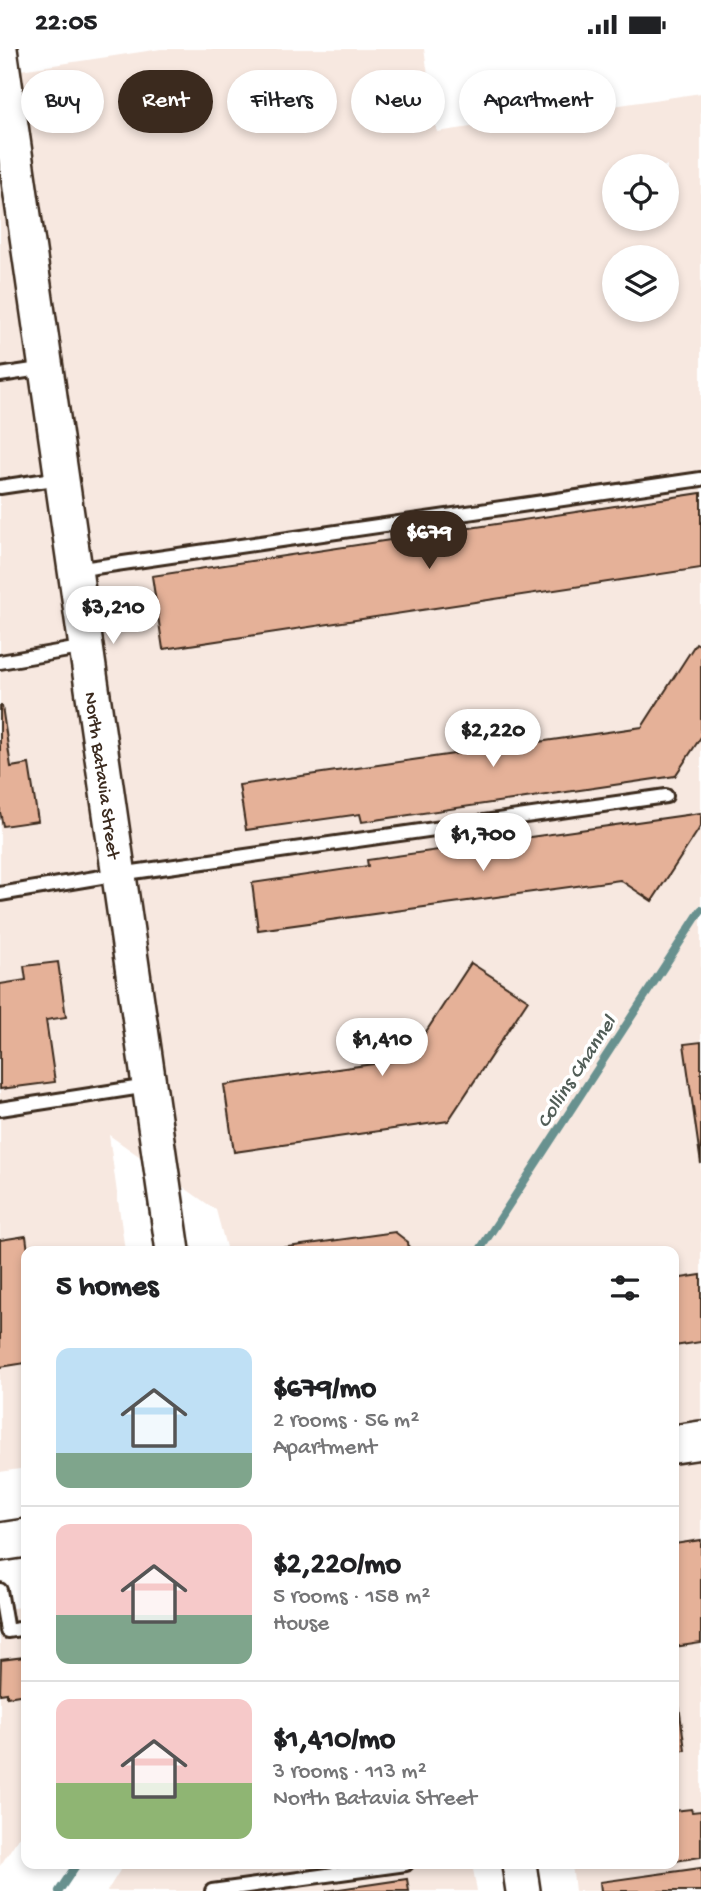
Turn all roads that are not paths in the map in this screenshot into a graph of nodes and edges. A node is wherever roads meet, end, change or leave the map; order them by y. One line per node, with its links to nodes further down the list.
1 (0, 49): 2 (street, North Batavia Street)
2 (46, 368): 3 (lane); 4 (street, North Batavia Street)
3 (0, 375)
4 (62, 478): 6 (lane); 7 (street, North Batavia Street)
5 (701, 479): 7 (lane)
6 (0, 487)
7 (75, 570): 8 (street, North Batavia Street)
8 (86, 647): 9 (lane); 11 (street, North Batavia Street)
9 (0, 662)
10 (666, 796): 11 (lane)
11 (119, 874): 12 (lane); 13 (street, North Batavia Street)
12 (0, 894)
13 (149, 1086): 14 (lane); 15 (street, North Batavia Street)
14 (0, 1109)
15 (172, 1246)
16 (701, 1440): 17 (main road)
17 (679, 1443)
18 (21, 1539): 19 (main road)
19 (0, 1542)
20 (0, 1590): 21 (lane)
21 (21, 1629)
22 (370, 1869): 24 (lane)
23 (520, 1869): 25 (street)
24 (212, 1891)
25 (523, 1891)

